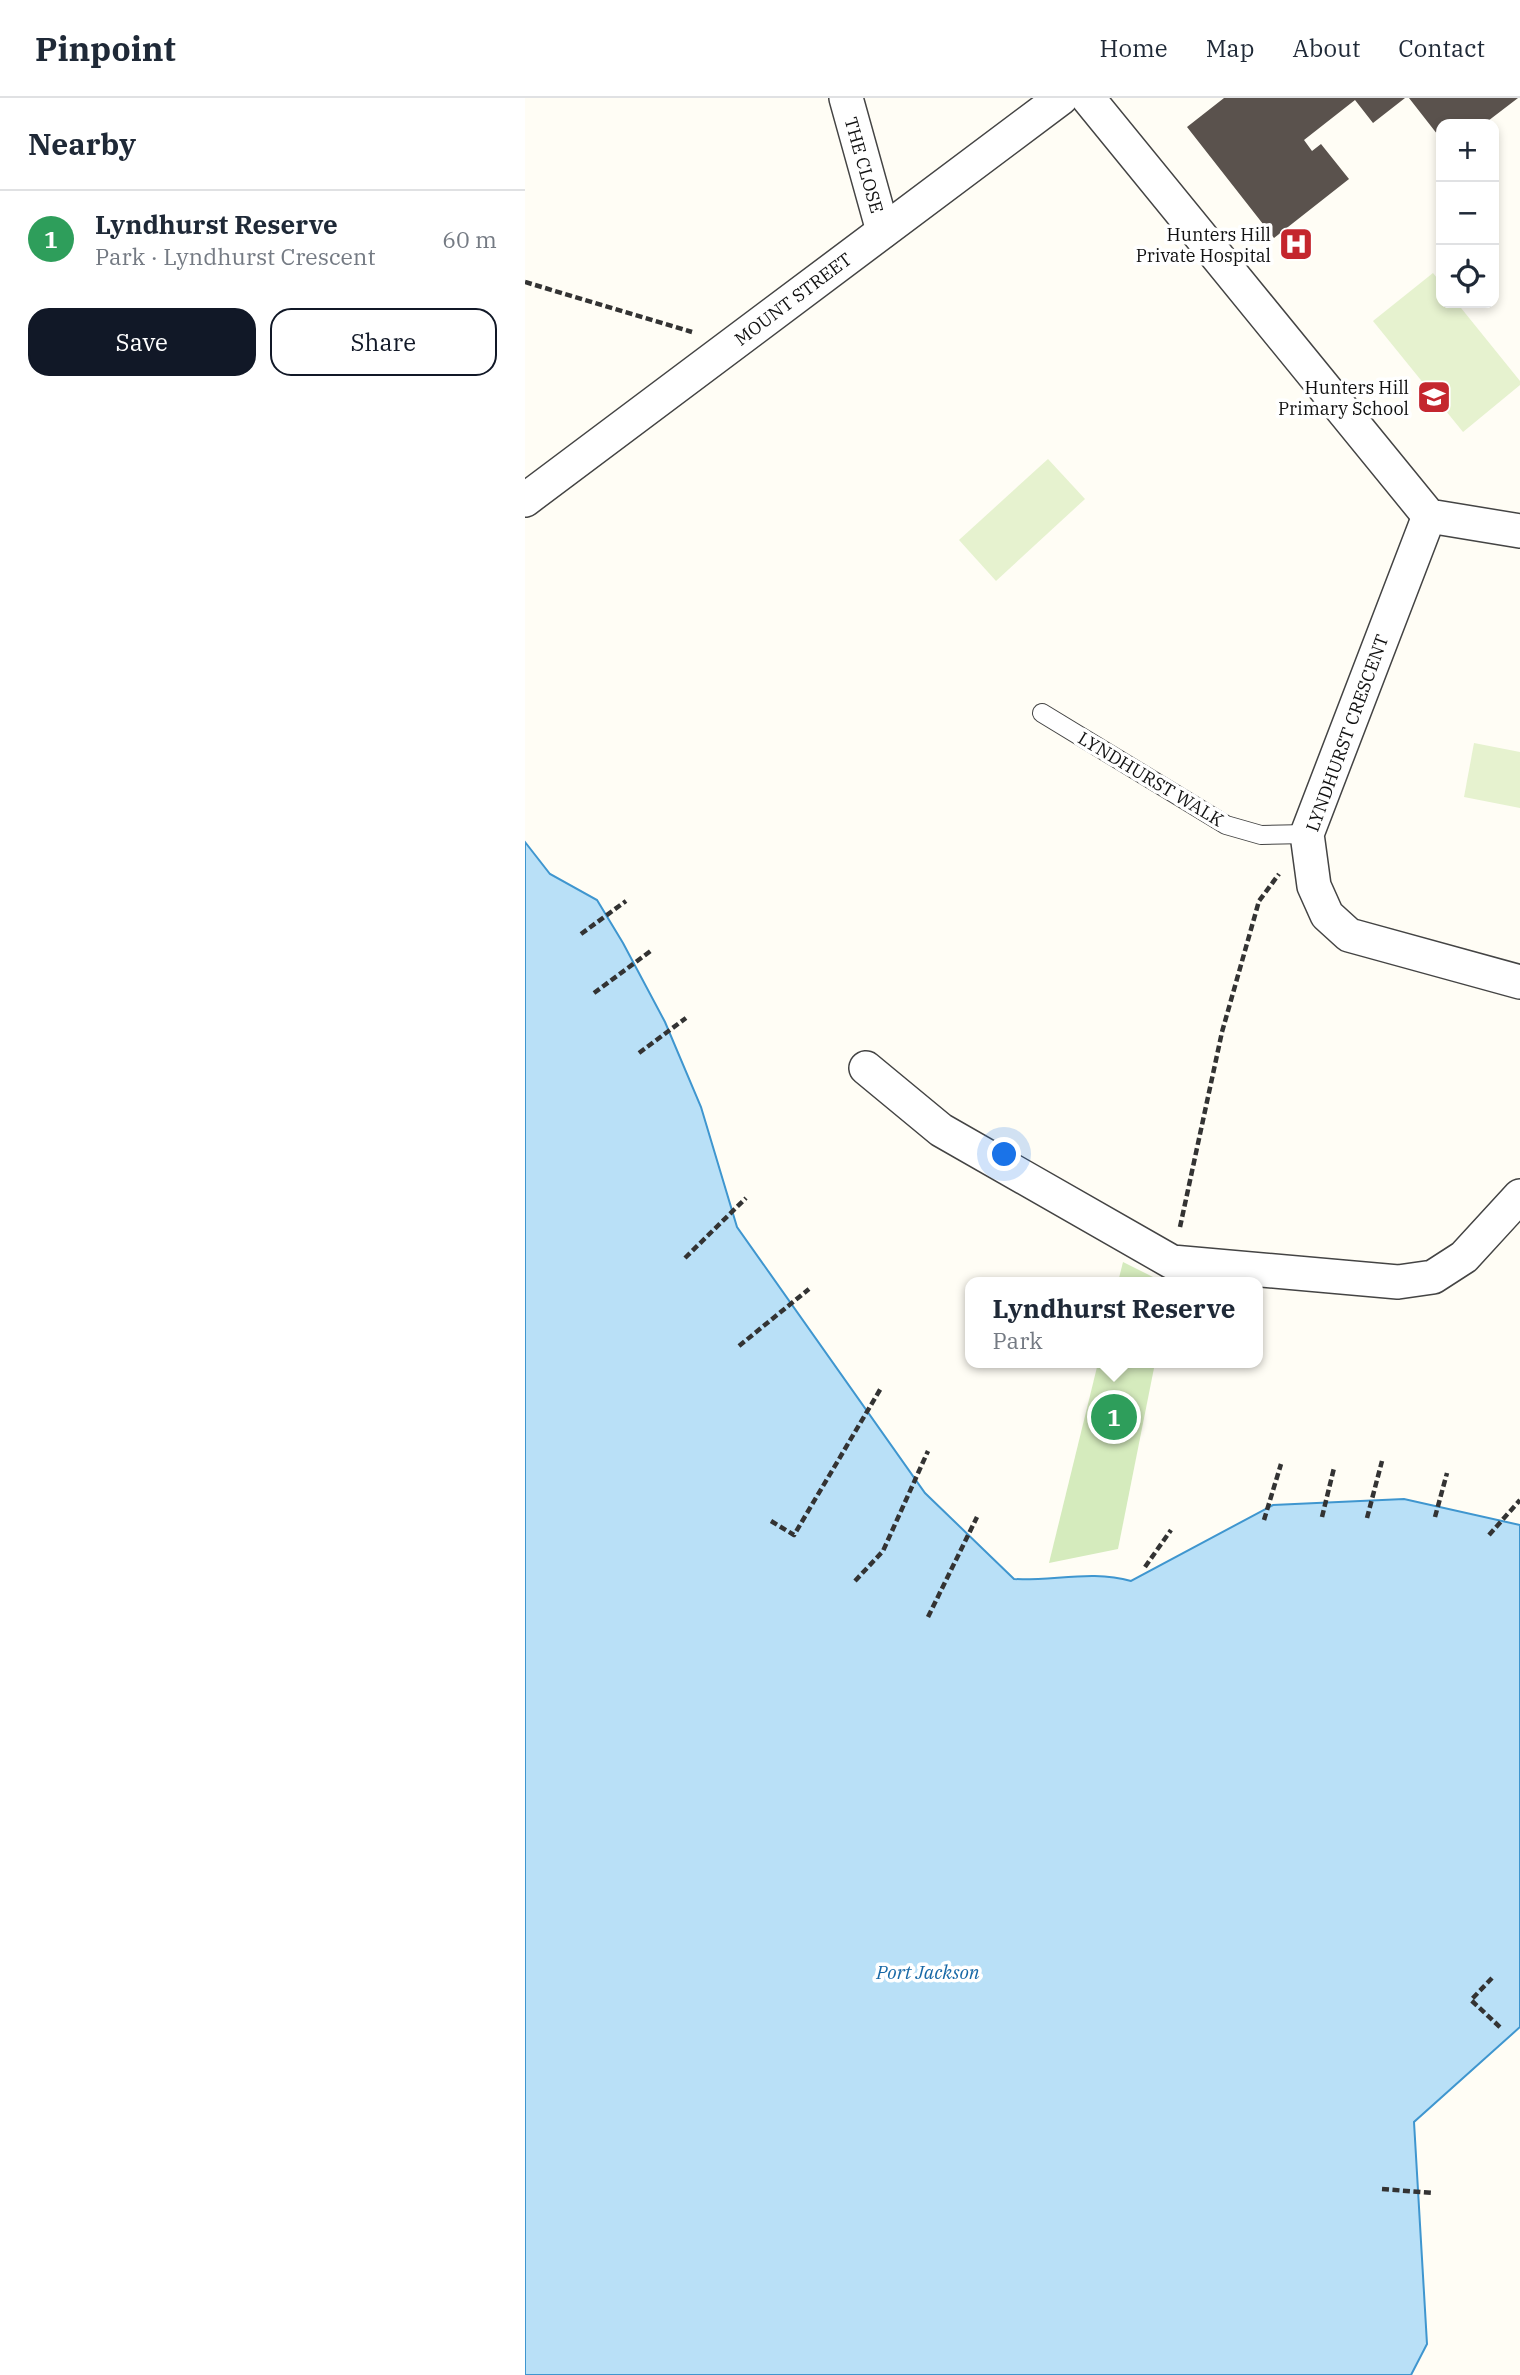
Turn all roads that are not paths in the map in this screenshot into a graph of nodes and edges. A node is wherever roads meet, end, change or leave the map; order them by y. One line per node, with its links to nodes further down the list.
1 (846, 98): 4 (street, THE CLOSE)
2 (1061, 98): 4 (street, MOUNT STREET)
3 (1089, 98): 6 (street)
4 (883, 231): 5 (street, MOUNT STREET)
5 (525, 499)
6 (1429, 516): 7 (street); 9 (street, LYNDHURST CRESCENT)
7 (1520, 531)
8 (1042, 713): 9 (lane, LYNDHURST WALK)
9 (1307, 834): 10 (street, LYNDHURST CRESCENT)
10 (1520, 982)
11 (866, 1068): 12 (street)
12 (1520, 1196)

